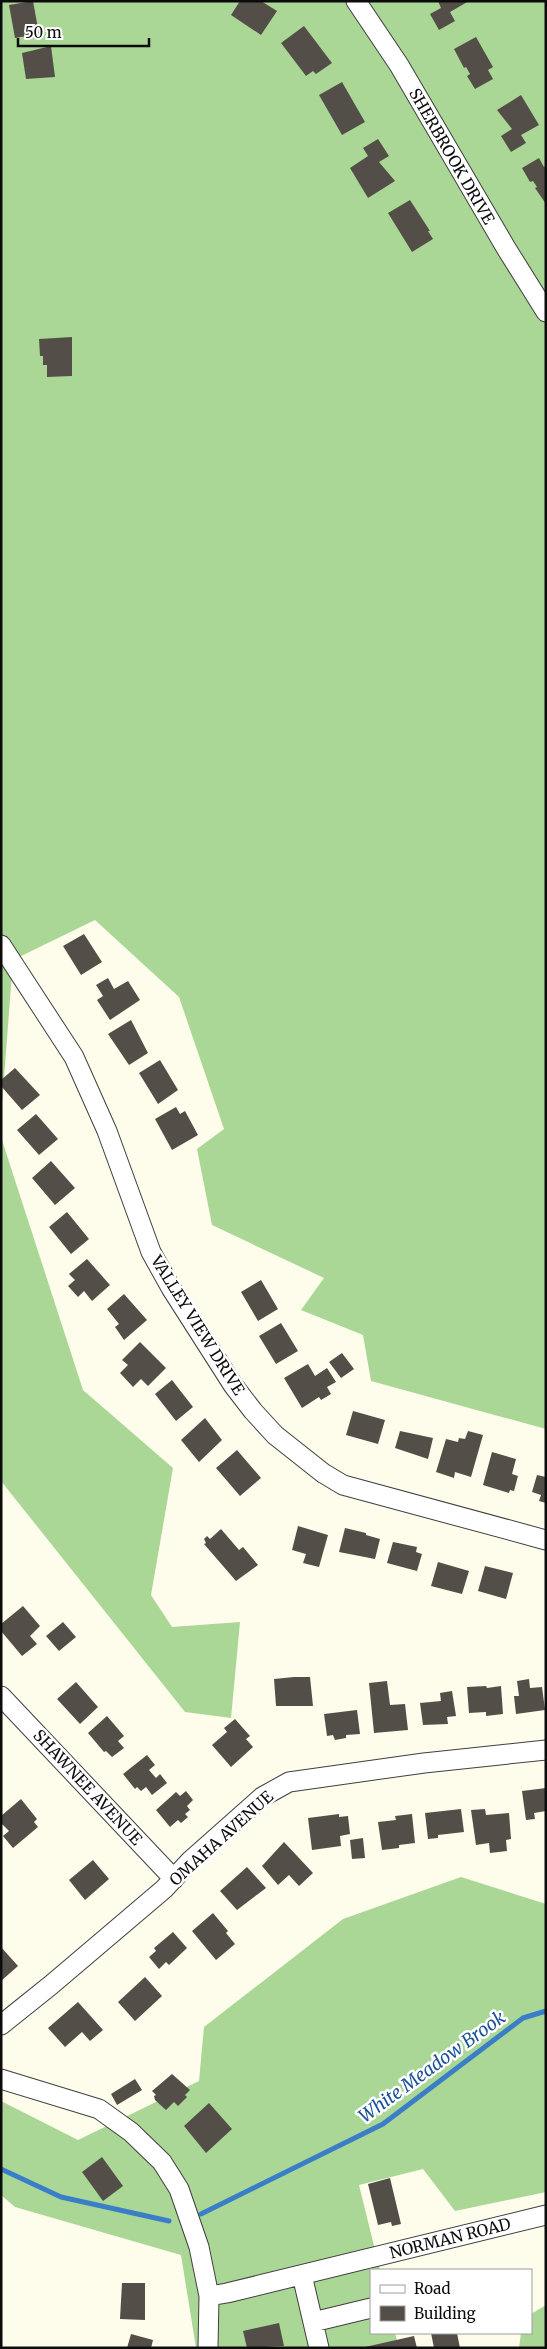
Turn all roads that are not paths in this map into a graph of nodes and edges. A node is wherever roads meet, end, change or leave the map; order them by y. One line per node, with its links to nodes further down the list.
1 (356, 1): 2 (street, SHERBROOK DRIVE)
2 (546, 312)
3 (1, 946): 4 (street, VALLEY VIEW DRIVE)
4 (546, 1540)
5 (1, 1696): 7 (street, SHAWNEE AVENUE)
6 (546, 1750): 7 (street, OMAHA AVENUE)
7 (174, 1879): 8 (street, OMAHA AVENUE)
8 (1, 2024)
9 (1, 2079): 12 (street)
10 (546, 2215): 11 (street, NORMAN ROAD)
11 (302, 2275): 12 (street, NORMAN ROAD); 14 (street)
12 (209, 2296): 16 (street)
13 (370, 2308): 14 (street)
14 (313, 2322): 15 (street)
15 (319, 2347)
16 (208, 2348)

